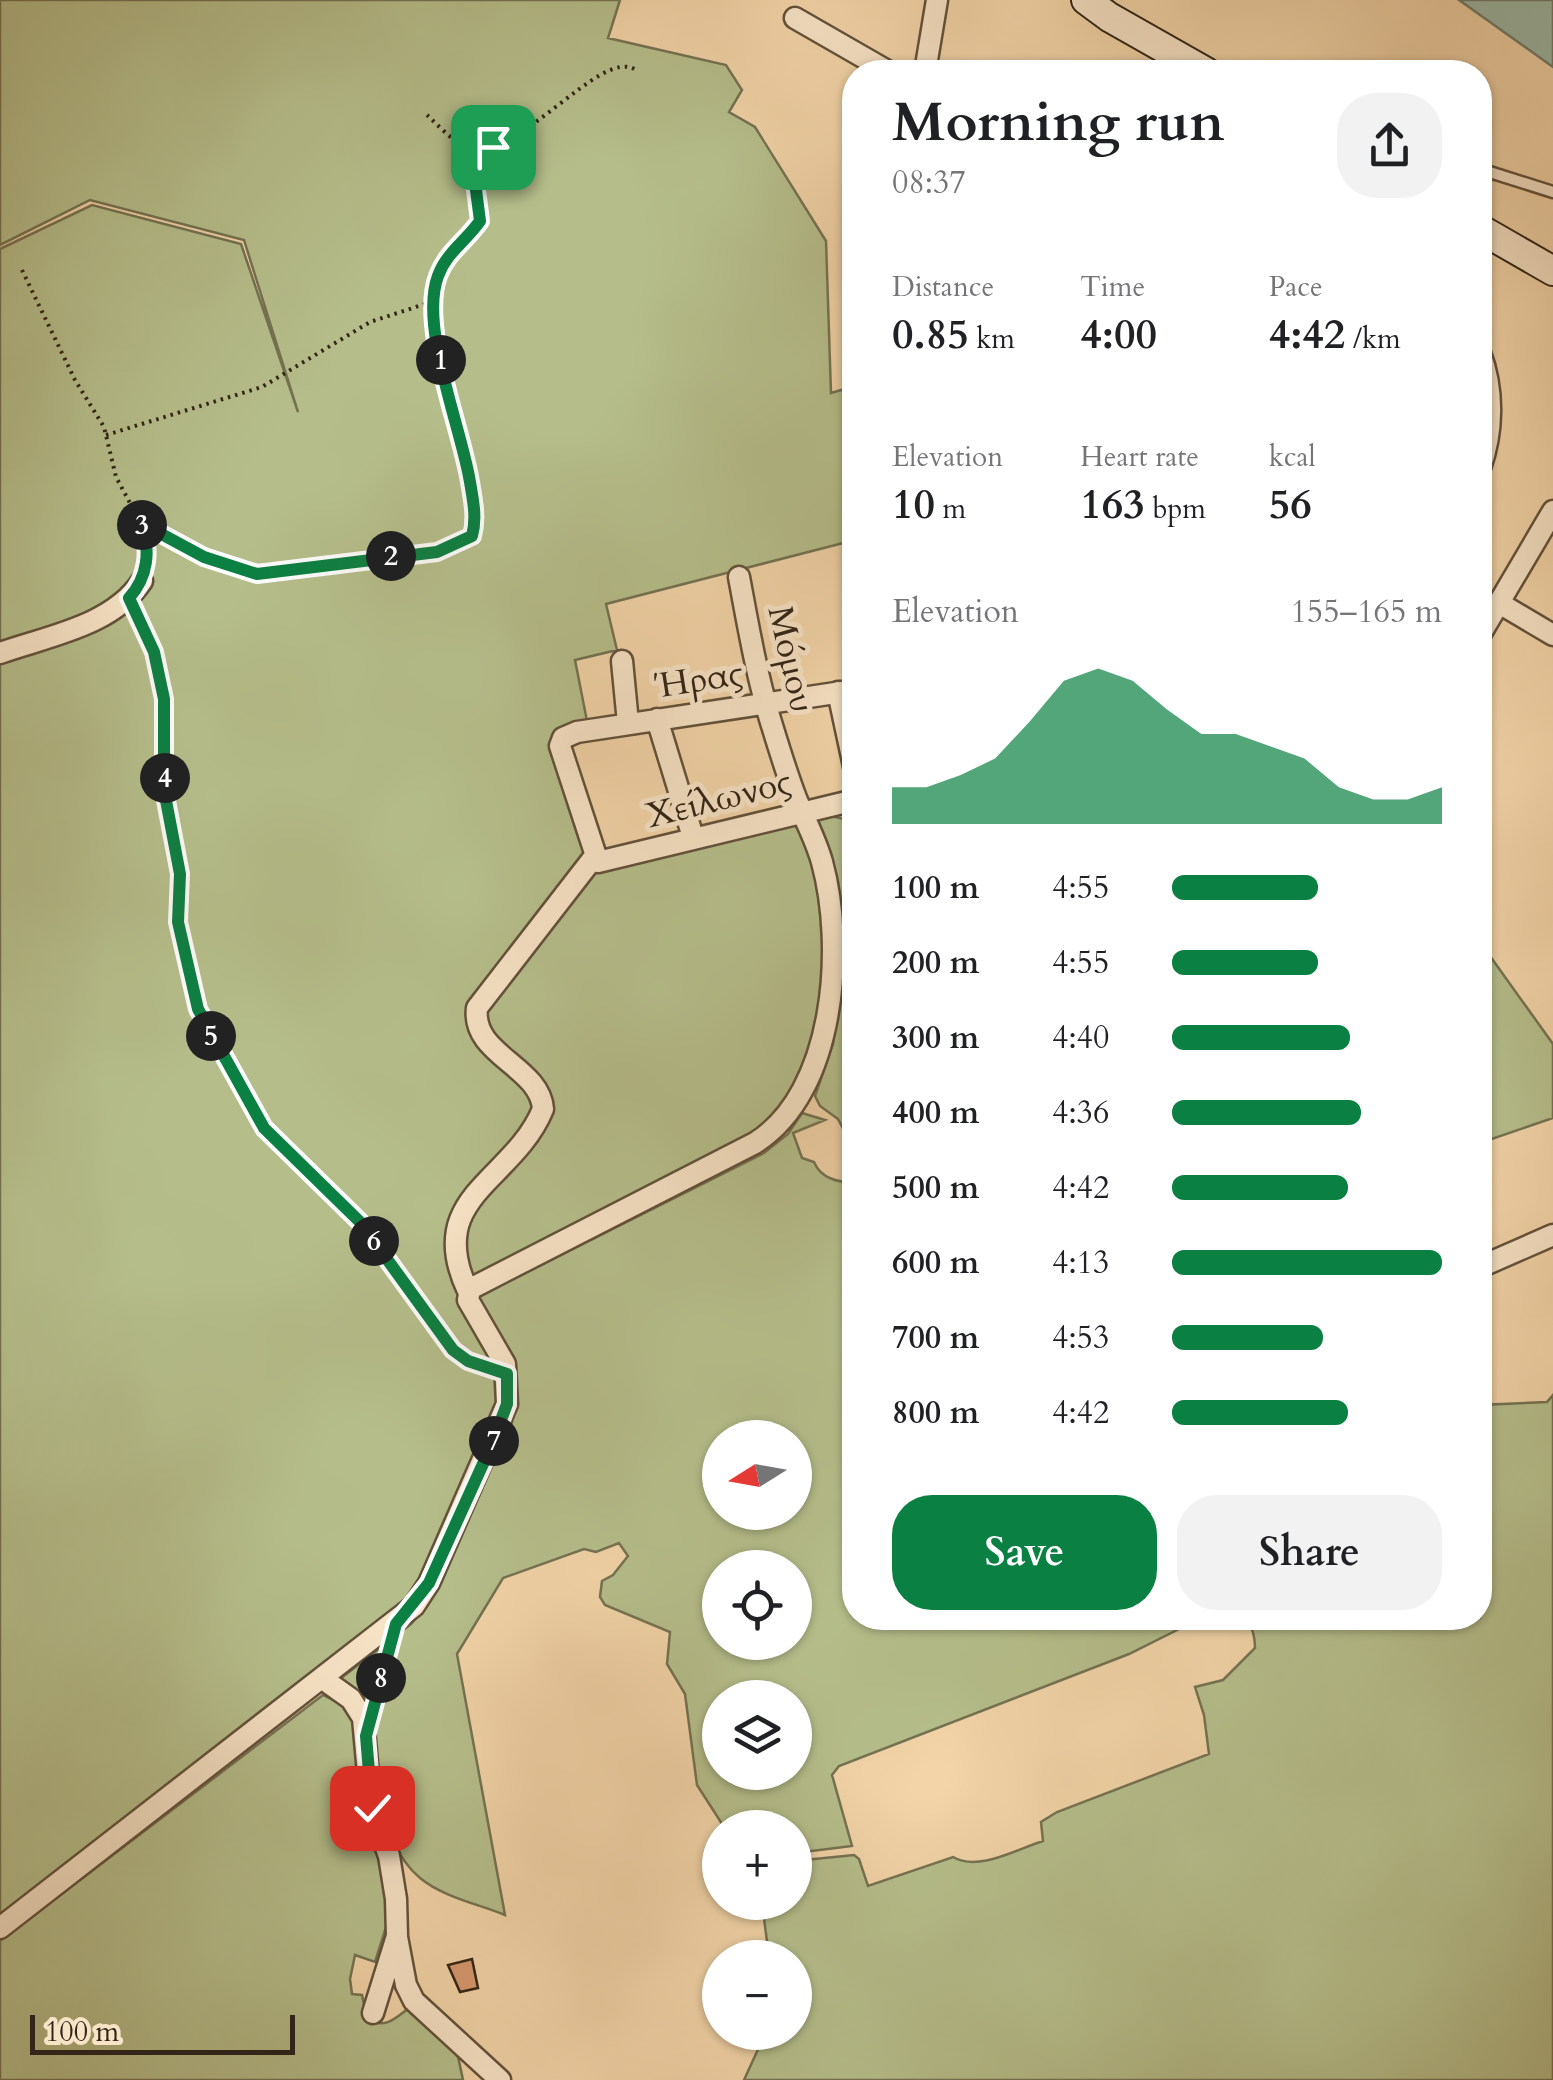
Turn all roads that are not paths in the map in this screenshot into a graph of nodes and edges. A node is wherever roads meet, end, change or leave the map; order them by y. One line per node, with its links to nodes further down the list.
1 (937, 0): 5 (street)
2 (1086, 0): 6 (street)
3 (795, 18): 4 (street)
4 (867, 60)
5 (927, 60)
6 (1184, 60)
7 (1492, 173): 8 (lane)
8 (1553, 192)
9 (1492, 236): 10 (street)
10 (1553, 271)
11 (1553, 511): 14 (street)
12 (739, 577): 20 (street, Μόμου)
13 (142, 581): 17 (street)
14 (1492, 606)
15 (1492, 613): 16 (street)
16 (1553, 635)
17 (0, 654)
18 (622, 661): 22 (street)
19 (842, 692): 20 (street, Ήρας)
20 (765, 703): 21 (street, Ήρας); 24 (street, Μόμου)
21 (657, 719): 22 (street, Ήρας); 25 (street)
22 (628, 723): 26 (street, Ήρας)
23 (842, 803): 24 (street, Χείλωνος)
24 (802, 812): 25 (street, Χείλωνος); 29 (street, Μόμου)
25 (693, 838): 26 (street, Χείλωνος)
26 (596, 860): 29 (street)
27 (1553, 1235): 28 (street)
28 (1492, 1263)
29 (468, 1291): 30 (street)
30 (323, 1679): 31 (street); 32 (street)
31 (0, 1928)
32 (397, 1936): 33 (street); 34 (street)
33 (373, 2012)
34 (500, 2080)

